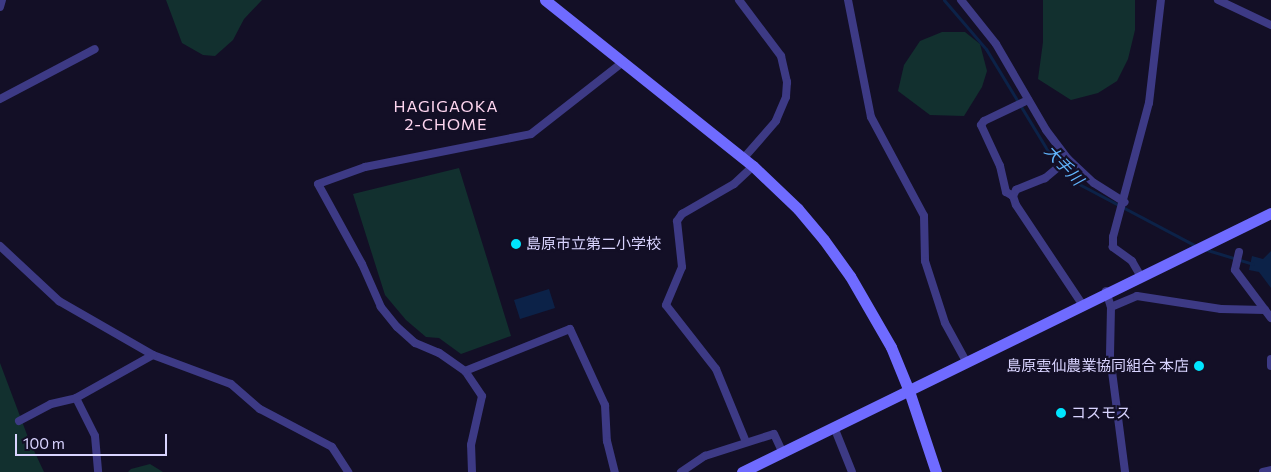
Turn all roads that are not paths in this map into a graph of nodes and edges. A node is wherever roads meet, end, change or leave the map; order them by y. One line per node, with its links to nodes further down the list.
1 (2, 0): 9 (street)
2 (545, 0): 8 (street)
3 (739, 0): 16 (street)
4 (848, 0): 30 (street)
5 (961, 0): 14 (street)
6 (1161, 0): 18 (street)
7 (1218, 0): 10 (street)
8 (556, 4): 12 (street)
9 (0, 7)
10 (1271, 25)
11 (95, 49): 13 (street)
12 (623, 62): 16 (street); 32 (street)
13 (0, 99)
14 (1026, 101): 15 (street); 17 (street)
15 (1066, 161): 17 (street); 18 (street)
16 (748, 162): 33 (street); 37 (street)
17 (1013, 196): 24 (street)
18 (1124, 204): 22 (street)
19 (1271, 213): 22 (street)
20 (0, 246): 28 (street)
21 (1239, 252): 26 (street)
22 (1140, 275): 23 (street)
23 (1106, 291): 24 (street); 25 (street)
24 (1082, 304): 30 (street)
25 (1111, 307): 26 (street); 48 (street)
26 (1265, 310): 27 (street)
27 (1271, 318)
28 (153, 355): 34 (street); 41 (street)
29 (1271, 359): 31 (street)
30 (966, 363): 33 (street)
31 (1271, 366)
32 (465, 371): 42 (street); 43 (street)
33 (910, 391): 36 (street); 47 (street)
34 (76, 398): 35 (street); 40 (street)
35 (19, 421)
36 (834, 427): 38 (street); 46 (street)
37 (746, 442): 38 (street); 44 (street)
38 (782, 451): 45 (street)
39 (1271, 470): 49 (street)
40 (98, 472)
41 (348, 472)
42 (472, 472)
43 (615, 472)
44 (681, 472)
45 (742, 472)
46 (852, 472)
47 (936, 472)
48 (1125, 472)
49 (1263, 472)

